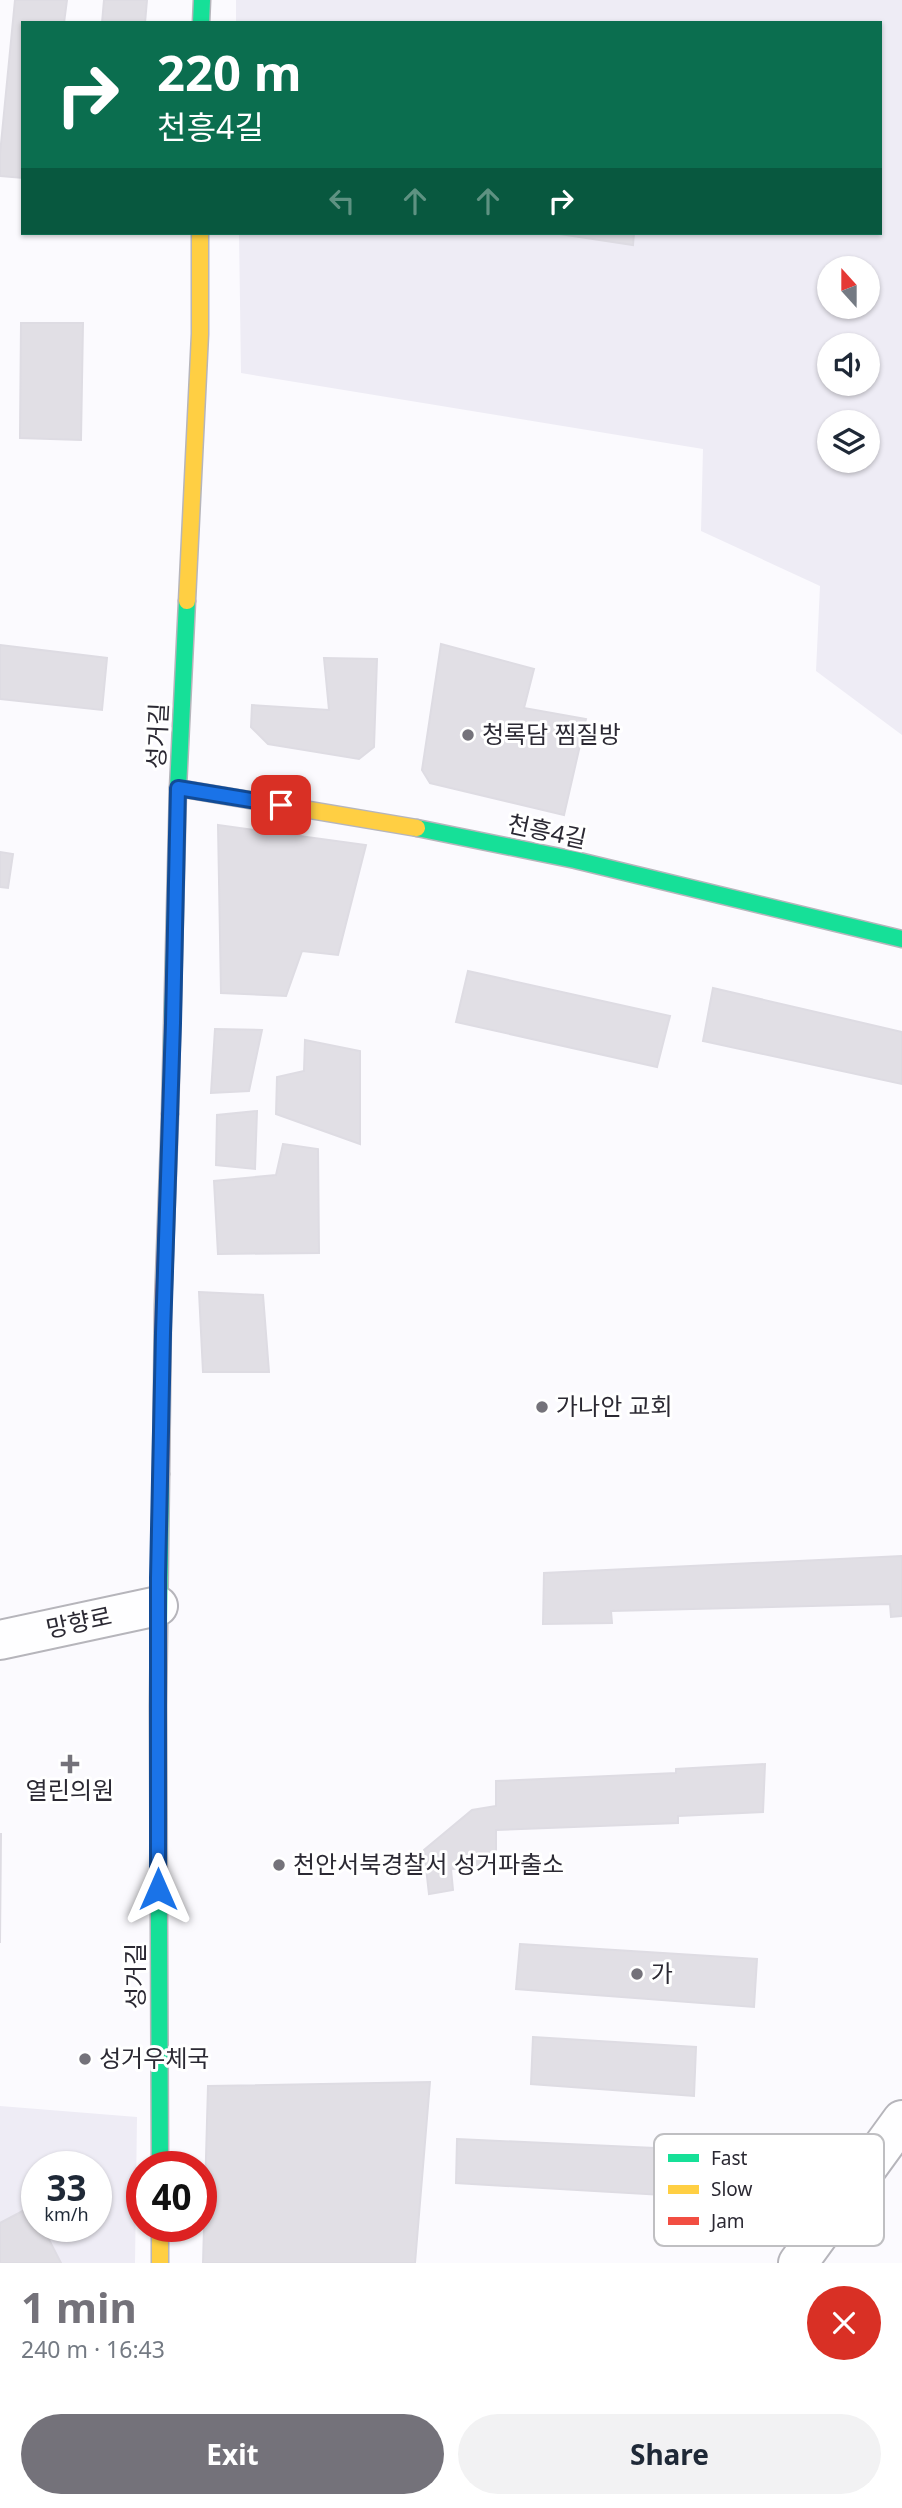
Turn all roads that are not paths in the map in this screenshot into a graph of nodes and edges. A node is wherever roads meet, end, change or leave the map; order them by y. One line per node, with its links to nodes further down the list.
1 (201, 0): 2 (street)
2 (201, 21)
3 (200, 235): 4 (street, 성거길)
4 (178, 788): 5 (street, 천흥4길); 6 (street, 성거길)
5 (902, 939)
6 (158, 1606): 7 (street, 망향로); 10 (street, 성거길)
7 (0, 1640)
8 (902, 2120): 9 (street)
9 (884, 2145)
10 (160, 2151)
11 (160, 2242): 13 (street)
12 (810, 2246): 14 (street)
13 (160, 2263)
14 (798, 2263)

